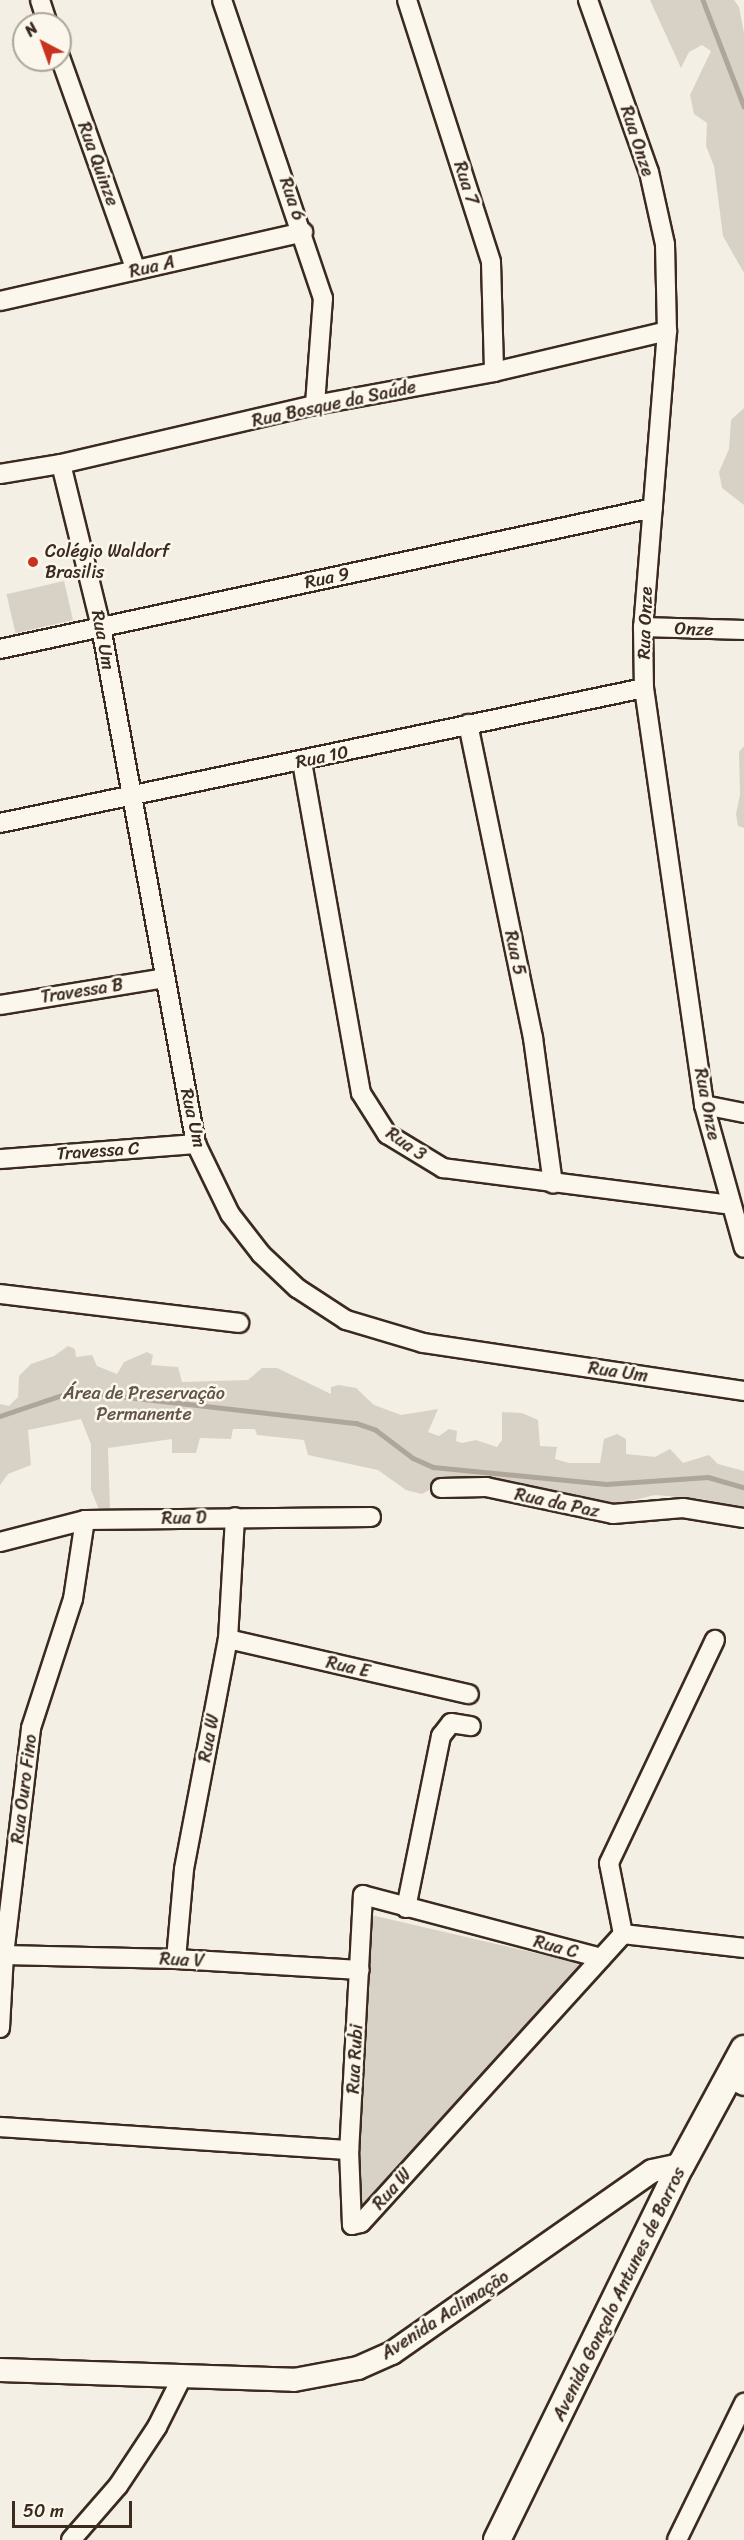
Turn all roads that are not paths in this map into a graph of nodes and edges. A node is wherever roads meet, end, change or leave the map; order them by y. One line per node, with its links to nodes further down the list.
1 (222, 0): 5 (street, Rua 6)
2 (407, 0): 9 (street, Rua 7)
3 (588, 0): 8 (street, Rua Onze)
4 (65, 72): 6 (street, Rua Quinze)
5 (303, 232): 6 (street, Rua A); 10 (street, Rua 6)
6 (136, 270): 7 (street, Rua A)
7 (0, 301)
8 (667, 331): 9 (street, Rua Bosque da Saúde); 13 (street, Rua Onze)
9 (494, 372): 10 (street, Rua Bosque da Saúde)
10 (315, 405): 11 (street, Rua Bosque da Saúde)
11 (61, 464): 12 (street, Rua Bosque da Saúde); 14 (street, Rua Um)
12 (0, 474)
13 (653, 508): 14 (street, Rua 9); 15 (street, Rua Onze)
14 (101, 627): 17 (street, Rua 9); 21 (street, Rua Um)
15 (643, 627): 16 (street, Onze); 18 (street, Rua Onze)
16 (744, 630)
17 (0, 649)
18 (644, 688): 19 (street, Rua 10); 25 (street, Rua Onze)
19 (468, 724): 20 (street, Rua 10); 29 (street, Rua 5)
20 (302, 762): 21 (street, Rua 10); 29 (street, Rua 3)
21 (130, 794): 22 (street, Rua 10); 23 (street, Rua Um)
22 (0, 823)
23 (165, 978): 24 (street, Travessa B); 27 (street, Rua Um)
24 (0, 1005)
25 (704, 1106): 26 (street); 30 (street, Rua Onze)
26 (744, 1113)
27 (196, 1144): 28 (street, Travessa C); 34 (street, Rua Um)
28 (0, 1159)
29 (553, 1184): 30 (street, Rua 3)
30 (730, 1205): 31 (street, Rua Onze)
31 (744, 1248)
32 (0, 1294): 33 (street)
33 (239, 1323)
34 (744, 1391)
35 (441, 1488): 38 (street, Rua da Paz)
36 (235, 1517): 37 (street, Rua D); 39 (street, Rua D); 41 (street, Rua W)
37 (371, 1518)
38 (744, 1518)
39 (85, 1520): 40 (street, Rua D); 49 (street, Rua Ouro Fino)
40 (0, 1542)
41 (228, 1639): 43 (street, Rua E); 51 (street, Rua W)
42 (715, 1640): 47 (street)
43 (469, 1694)
44 (471, 1726): 46 (street)
45 (363, 1895): 46 (street, Rua C); 52 (street, Rua Rubi)
46 (406, 1908): 50 (street, Rua C)
47 (623, 1934): 48 (street); 50 (street, Rua C)
48 (744, 1948)
49 (4, 1954): 51 (street, Rua V); 53 (street, Rua Ouro Fino)
50 (601, 1958): 60 (street, Rua W)
51 (176, 1959): 52 (street, Rua V)
52 (360, 1970): 58 (street, Rua Rubi)
53 (0, 2015): 54 (street, Rua Ouro Fino)
54 (0, 2028)
55 (744, 2049): 56 (main road, Avenida Gonçalo Antunes de Barros)
56 (736, 2082): 59 (main road, Avenida Gonçalo Antunes de Barros)
57 (0, 2127): 58 (street)
58 (349, 2150): 60 (street, Rua Rubi)
59 (681, 2165): 62 (street, Avenida Aclimação); 65 (main road, Avenida Gonçalo Antunes de Barros)
60 (350, 2222)
61 (0, 2370): 62 (street, Avenida Aclimação)
62 (182, 2377): 64 (street)
63 (744, 2403): 66 (street)
64 (71, 2540)
65 (497, 2540)
66 (677, 2540)

